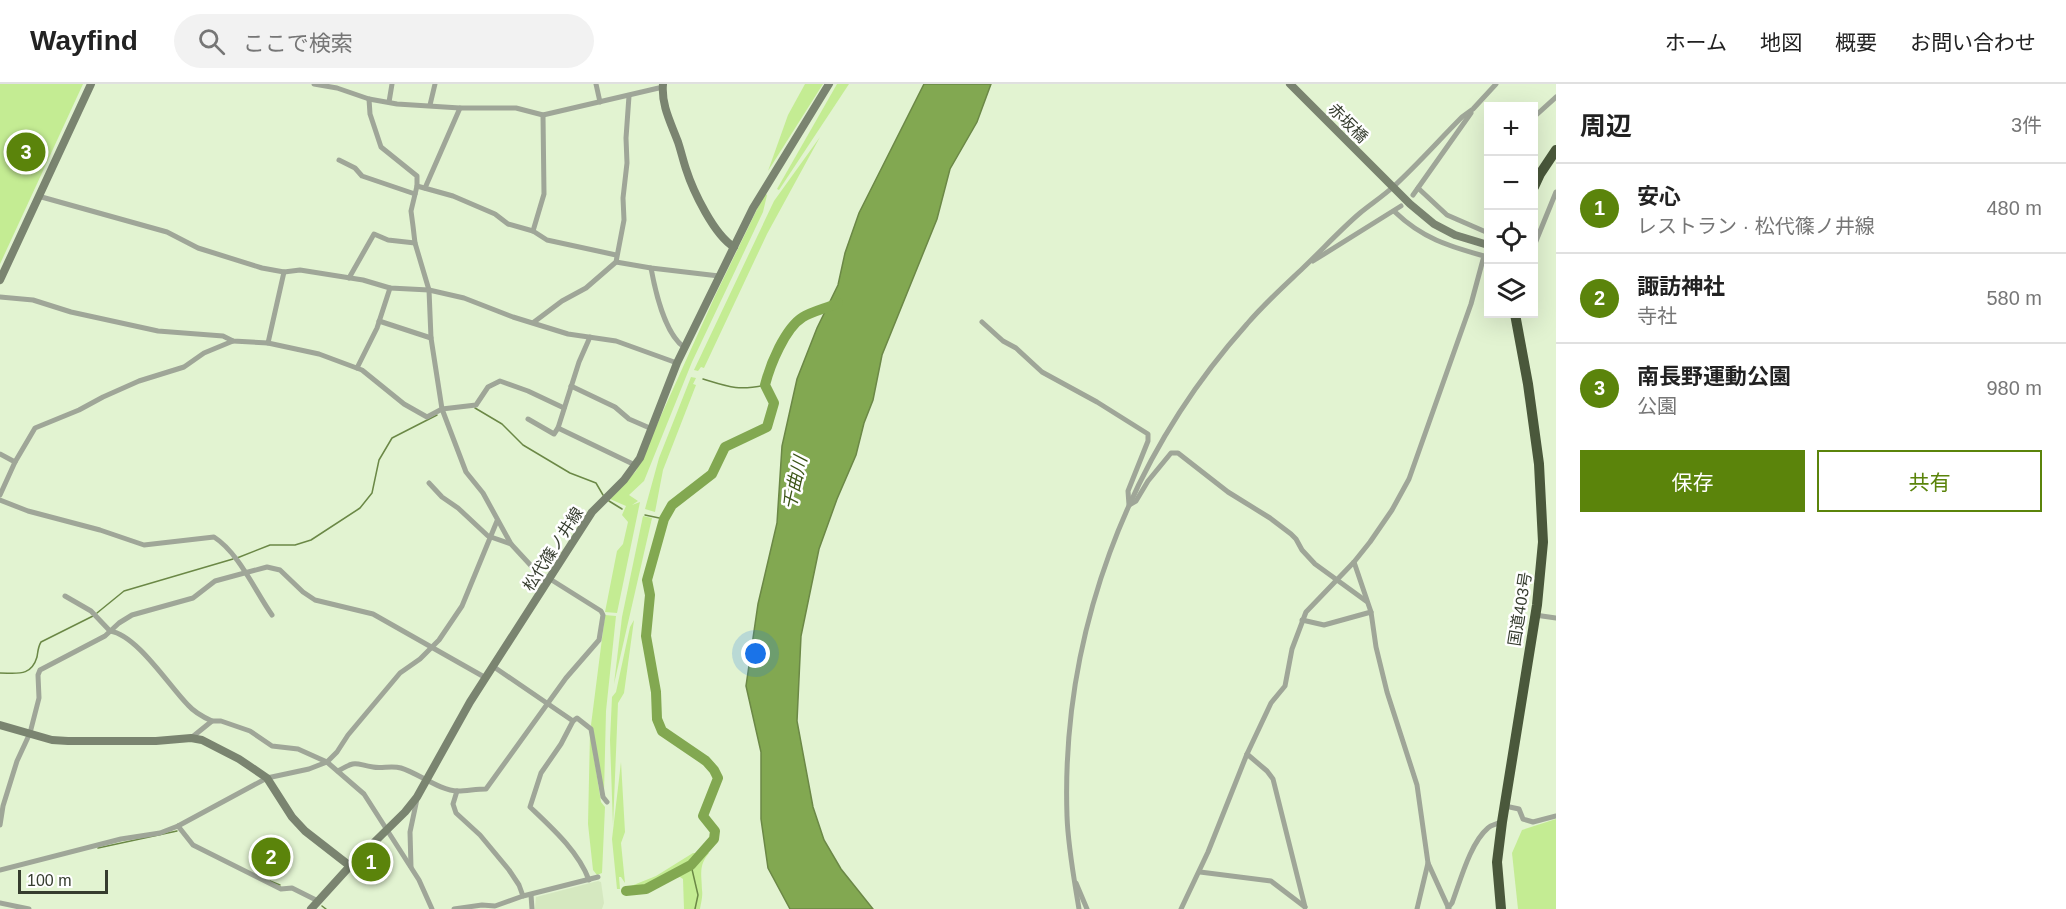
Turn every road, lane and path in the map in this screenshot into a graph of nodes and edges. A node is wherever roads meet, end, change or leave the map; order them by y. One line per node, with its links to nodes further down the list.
1 (91, 84): 31 (main road)
2 (314, 84): 10 (street)
3 (392, 84): 14 (street)
4 (435, 84): 16 (street)
5 (596, 84): 15 (street)
6 (829, 84): 39 (main road, 松代篠ノ井線)
7 (1290, 84): 24 (main road, 赤坂橋)
8 (1496, 84): 18 (street)
9 (663, 85): 11 (street); 39 (main road)
10 (338, 86): 13 (street)
11 (628, 96): 15 (street); 40 (street)
12 (1556, 97): 19 (street)
13 (369, 99): 14 (street); 25 (street)
14 (388, 102): 16 (street)
15 (600, 102): 20 (street)
16 (430, 105): 17 (street)
17 (460, 108): 20 (street); 26 (street)
18 (1473, 109): 24 (street); 27 (street)
19 (1538, 113)
20 (543, 115): 34 (street)
21 (1556, 150): 23 (highway)
22 (339, 160): 29 (street)
23 (1538, 178)
24 (1390, 185): 38 (main road); 41 (street)
25 (417, 186): 26 (street); 29 (street)
26 (425, 188): 34 (street)
27 (1418, 188): 30 (street); 35 (street)
28 (1556, 192): 36 (street)
29 (415, 194): 37 (street)
30 (1413, 195)
31 (38, 196): 45 (street); 48 (main road)
32 (1401, 206): 33 (street)
33 (1395, 212): 41 (street); 43 (street)
34 (533, 231): 40 (street)
35 (1484, 231)
36 (1538, 234)
37 (415, 243): 47 (street); 50 (street)
38 (1484, 244)
39 (734, 247): 46 (main road, 松代篠ノ井線)
40 (616, 259): 42 (street); 54 (street)
41 (1305, 266): 75 (street)
42 (651, 268): 46 (street); 60 (street)
43 (1481, 269): 44 (street); 79 (street)
44 (1484, 269)
45 (285, 272): 47 (street); 59 (street)
46 (719, 276): 60 (main road, 松代篠ノ井線)
47 (349, 278): 49 (street)
48 (0, 280)
49 (390, 288): 50 (street); 53 (street)
50 (429, 290): 54 (street); 56 (street)
51 (0, 297): 58 (street)
52 (1516, 318): 87 (highway, 国道403号)
53 (379, 321): 56 (street); 62 (street)
54 (534, 322): 57 (street)
55 (982, 322): 75 (street)
56 (431, 338): 65 (street)
57 (590, 338): 61 (street); 63 (street)
58 (233, 341): 59 (street); 70 (street)
59 (268, 343): 62 (street)
60 (684, 347): 61 (main road, 松代篠ノ井線)
61 (677, 363): 68 (main road, 松代篠ノ井線)
62 (357, 368): 65 (street)
63 (571, 386): 64 (street); 68 (street)
64 (564, 408): 65 (street); 67 (street)
65 (442, 409): 76 (street)
66 (528, 419): 67 (street)
67 (558, 428): 71 (street)
68 (652, 429): 71 (main road, 松代篠ノ井線)
69 (0, 454): 70 (street)
70 (15, 462): 73 (street)
71 (635, 465): 82 (main road, 松代篠ノ井線)
72 (429, 483): 77 (street)
73 (0, 495)
74 (0, 500): 80 (street)
75 (1129, 505): 81 (street); 120 (street)
76 (497, 521): 77 (street); 78 (street)
77 (490, 538): 78 (street); 91 (street)
78 (511, 544): 82 (street)
79 (1354, 562): 81 (street); 84 (street)
80 (245, 572): 86 (street); 90 (street); 91 (street)
81 (1337, 580): 84 (street); 89 (street)
82 (549, 581): 92 (main road, 松代篠ノ井線); 94 (street)
83 (65, 597): 90 (street)
84 (1366, 601): 85 (street)
85 (1371, 612): 89 (street); 114 (street)
86 (272, 615)
87 (1535, 615): 88 (street); 108 (highway, 国道403号)
88 (1556, 618)
89 (1302, 620): 100 (street)
90 (110, 631): 95 (street); 98 (street)
91 (431, 646): 93 (street); 101 (street)
92 (494, 667): 93 (main road, 松代篠ノ井線); 94 (street)
93 (486, 678): 104 (main road, 松代篠ノ井線)
94 (548, 702): 96 (street); 105 (street)
95 (212, 721): 99 (street); 101 (street)
96 (573, 721): 107 (street); 121 (street)
97 (0, 725): 98 (main road)
98 (30, 733): 99 (main road); 111 (street)
99 (191, 738): 103 (main road)
100 (1247, 754): 118 (street); 127 (street)
101 (327, 762): 102 (street); 103 (street)
102 (338, 771): 104 (street); 113 (street)
103 (267, 778): 112 (street); 115 (main road)
104 (427, 781): 105 (street); 106 (main road, 松代篠ノ井線)
105 (457, 791): 122 (street)
106 (417, 797): 113 (main road, 松代篠ノ井線); 117 (street)
107 (607, 802)
108 (1504, 806): 109 (street); 110 (highway, 国道403号)
109 (1556, 816)
110 (1502, 822): 136 (street); 137 (highway, 国道403号)
111 (0, 825)
112 (178, 826): 116 (street); 125 (street)
113 (386, 830): 115 (main road, 松代篠ノ井線); 117 (street)
114 (1428, 863): 135 (street); 136 (street)
115 (350, 866): 125 (main road, 松代篠ノ井線)
116 (0, 870)
117 (412, 871): 129 (street)
118 (1200, 872): 127 (street); 134 (street)
119 (598, 877): 121 (street)
120 (1074, 878): 132 (street); 133 (street)
121 (589, 880): 123 (street)
122 (523, 896): 123 (street); 126 (street)
123 (531, 897): 131 (street)
124 (0, 903): 128 (street)
125 (316, 906)
126 (492, 908): 130 (street)
127 (1306, 908)
128 (29, 909)
129 (432, 909)
130 (454, 909)
131 (532, 909)
132 (1079, 909)
133 (1087, 909)
134 (1181, 909)
135 (1417, 909)
136 (1448, 909)
137 (1501, 909)

